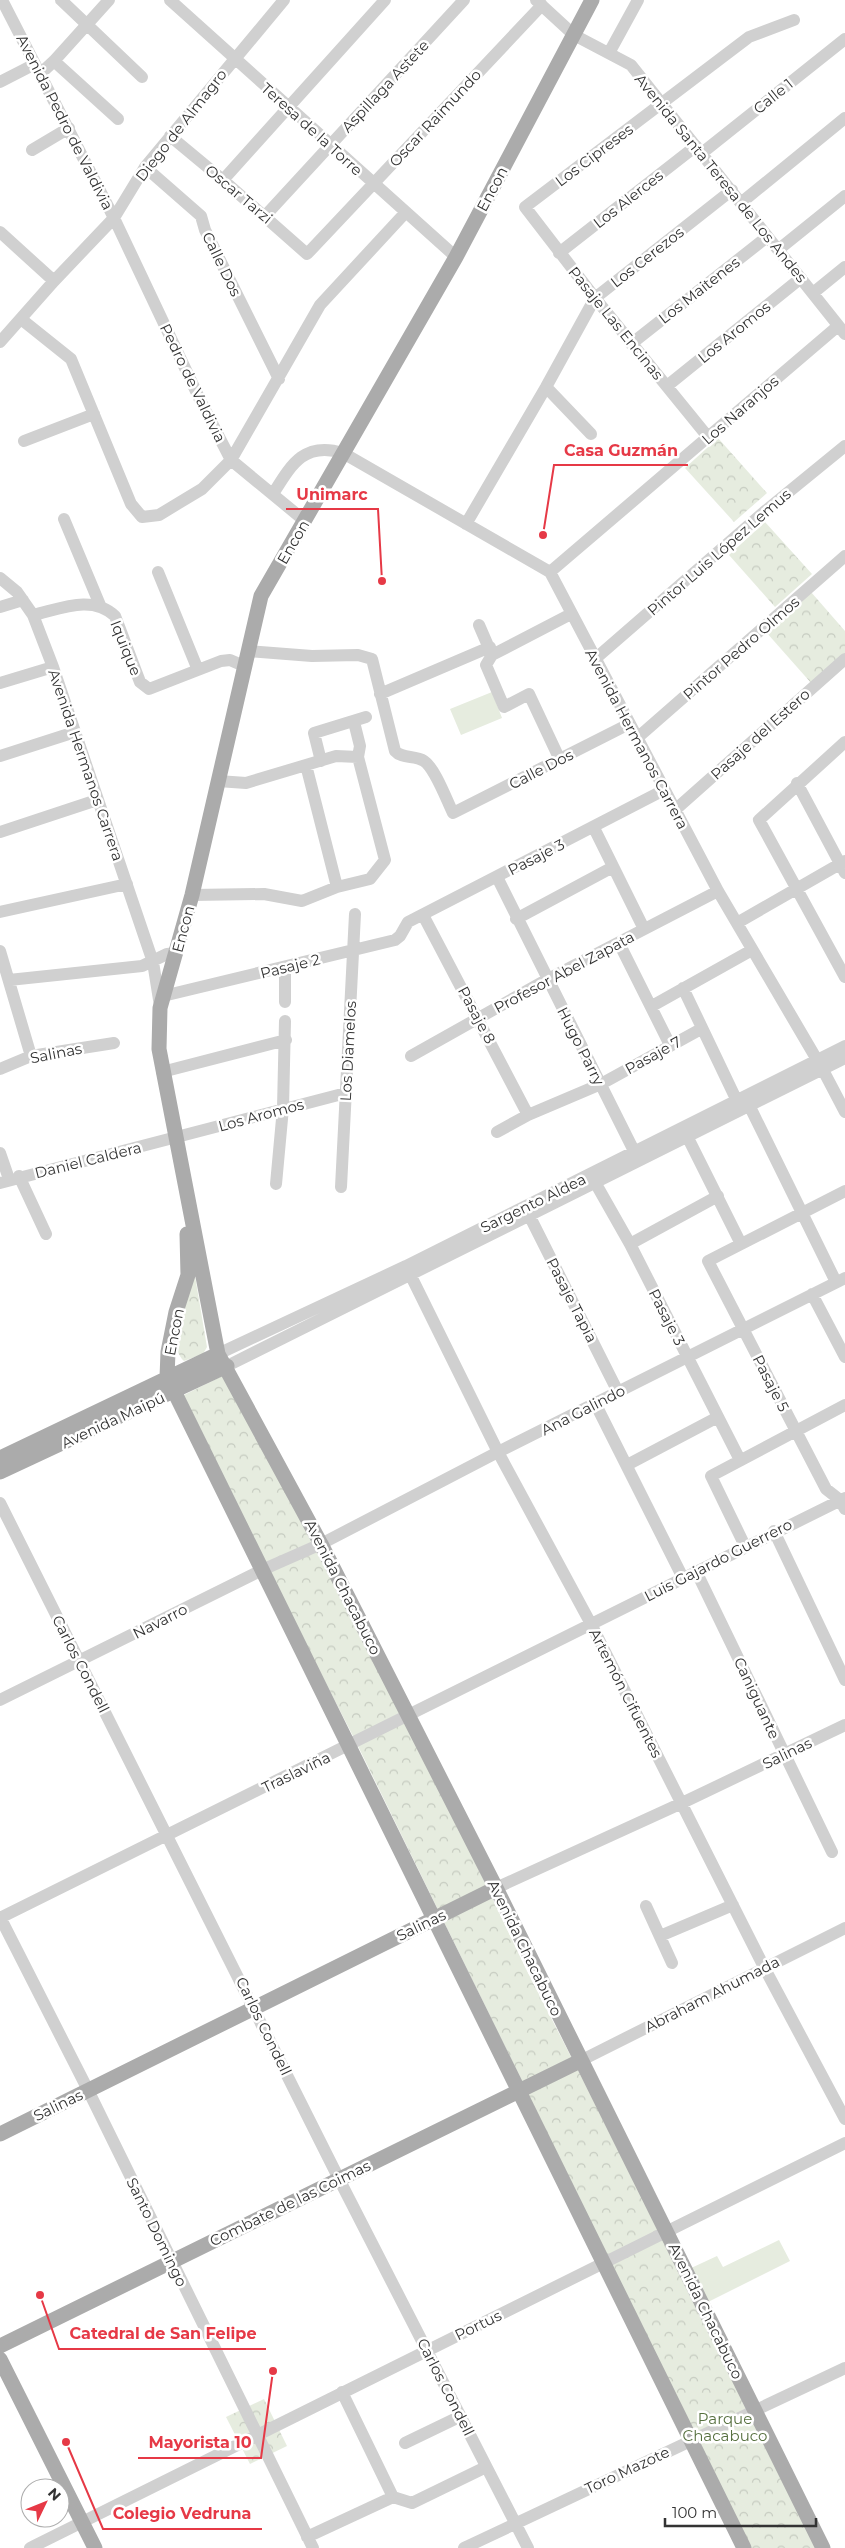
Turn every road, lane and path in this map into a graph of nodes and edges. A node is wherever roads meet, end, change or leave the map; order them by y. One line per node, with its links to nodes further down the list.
1 (2, 0): 18 (street, Avenida Pedro de Valdivia)
2 (61, 0): 12 (street)
3 (109, 0): 12 (street)
4 (170, 0): 16 (street, Teresa de la Torre)
5 (284, 0): 16 (street, Diego de Almagro)
6 (385, 0): 22 (street)
7 (464, 0): 27 (street, Aspillaga Astete)
8 (592, 0): 13 (main road, Encon)
9 (638, 0): 15 (street)
10 (539, 2): 13 (street, Avenida Santa Teresa de Los Andes); 32 (street, Oscar Raimundo)
11 (794, 20): 21 (street, Los Cipreses)
12 (86, 26): 17 (street); 19 (street)
13 (574, 35): 15 (street, Avenida Santa Teresa de Los Andes); 45 (main road, Encon)
14 (845, 39): 28 (street, Calle 1)
15 (609, 53): 21 (street, Avenida Santa Teresa de Los Andes)
16 (233, 58): 22 (street, Teresa de la Torre); 26 (street, Diego de Almagro)
17 (54, 61): 18 (street); 24 (street)
18 (38, 69): 20 (street); 25 (street, Avenida Pedro de Valdivia)
19 (142, 77)
20 (0, 82)
21 (663, 103): 28 (street, Avenida Santa Teresa de Los Andes); 36 (street, Los Cipreses)
22 (288, 108): 27 (street, Teresa de la Torre); 31 (street)
23 (845, 118): 35 (street)
24 (118, 119)
25 (69, 128): 29 (street); 39 (street, Avenida Pedro de Valdivia)
26 (170, 136): 30 (street, Diego de Almagro); 31 (street, Oscar Tarzi)
27 (330, 145): 32 (street, Teresa de la Torre); 38 (street, Aspillaga Astete)
28 (699, 149): 33 (street, Avenida Santa Teresa de Los Andes); 43 (street, Los Alerces)
29 (32, 150)
30 (145, 166): 39 (street, Diego de Almagro); 55 (street, Calle Dos)
31 (223, 180): 38 (street, Oscar Tarzi)
32 (372, 184): 37 (street, Teresa de la Torre); 44 (street, Oscar Raimundo)
33 (732, 190): 35 (street, Avenida Santa Teresa de Los Andes); 50 (street, Los Cerezos)
34 (845, 196): 42 (street)
35 (742, 202): 41 (street, Avenida Santa Teresa de Los Andes)
36 (525, 207): 43 (street, Pasaje Las Encinas)
37 (406, 212): 45 (street, Teresa de la Torre); 55 (street)
38 (265, 216): 44 (street, Oscar Tarzi)
39 (114, 218): 48 (street, Diego de Almagro); 64 (street, Pedro de Valdivia)
40 (0, 232): 48 (street)
41 (767, 237): 42 (street, Avenida Santa Teresa de Los Andes); 54 (street, Los Maitenes)
42 (778, 250): 47 (street, Avenida Santa Teresa de Los Andes)
43 (559, 252): 50 (street, Pasaje Las Encinas)
44 (307, 254)
45 (456, 257): 63 (main road, Encon)
46 (845, 268): 49 (street)
47 (801, 278): 49 (street, Avenida Santa Teresa de Los Andes); 56 (street, Los Aromos)
48 (54, 281): 51 (street, Diego de Almagro)
49 (813, 293): 52 (street, Avenida Santa Teresa de Los Andes)
50 (595, 298): 54 (street, Pasaje Las Encinas); 57 (street, Los Cerezos)
51 (21, 319): 53 (street, Diego de Almagro); 58 (street)
52 (842, 330): 60 (street, Los Naranjos)
53 (0, 342)
54 (631, 344): 56 (street, Pasaje Las Encinas)
55 (279, 378): 64 (street)
56 (667, 386): 60 (street, Pasaje Las Encinas)
57 (546, 388): 59 (street); 68 (street, Los Cerezos)
58 (94, 414): 61 (street); 64 (street)
59 (591, 434)
60 (708, 437): 71 (street, Los Naranjos)
61 (24, 442)
62 (845, 446): 81 (street, Pintor Luis López Lemus)
63 (343, 453): 65 (street); 67 (main road, Encon); 68 (street)
64 (231, 460): 65 (street, Pedro de Valdivia)
65 (273, 494): 67 (street, Pedro de Valdivia)
66 (64, 519): 74 (street)
67 (305, 521): 80 (main road, Encon)
68 (466, 524): 71 (street)
69 (845, 556): 89 (street, Pintor Pedro Olmos)
70 (158, 572): 84 (street)
71 (550, 572): 76 (street, Avenida Hermanos Carrera)
72 (0, 578): 73 (street, Avenida Hermanos Carrera)
73 (23, 600): 75 (street); 77 (street, Avenida Hermanos Carrera)
74 (100, 605): 77 (street, Iquique); 84 (street, Iquique)
75 (0, 607)
76 (571, 614): 79 (street); 81 (street, Avenida Hermanos Carrera)
77 (33, 615): 83 (street, Avenida Hermanos Carrera)
78 (479, 625): 79 (street)
79 (491, 651): 86 (street); 93 (street)
80 (246, 658): 84 (street, Iquique); 86 (street, Iquique); 96 (main road, Encon)
81 (595, 659): 87 (street, Avenida Hermanos Carrera)
82 (845, 659): 100 (street, Pasaje del Estero)
83 (53, 667): 85 (street); 88 (street, Avenida Hermanos Carrera)
84 (198, 670)
85 (0, 683)
86 (380, 694): 101 (street, Iquique)
87 (629, 724): 89 (street, Avenida Hermanos Carrera); 93 (street, Calle Dos)
88 (74, 732): 91 (street); 99 (street, Avenida Hermanos Carrera)
89 (636, 739): 98 (street, Avenida Hermanos Carrera)
90 (845, 742): 97 (street)
91 (0, 756)
92 (358, 757): 94 (street); 94 (street); 108 (street)
93 (560, 760): 101 (street, Calle Dos)
94 (321, 761): 95 (street)
95 (306, 765): 96 (street); 108 (street)
96 (218, 781): 111 (main road, Encon)
97 (797, 783): 104 (street); 109 (street)
98 (664, 790): 100 (street, Avenida Hermanos Carrera); 102 (street, Pasaje 3)
99 (97, 800): 103 (street); 107 (street, Avenida Hermanos Carrera)
100 (675, 810): 110 (street, Avenida Hermanos Carrera)
101 (453, 813)
102 (594, 828): 105 (street); 106 (street, Pasaje 3)
103 (0, 832)
104 (843, 866): 109 (street)
105 (613, 867): 115 (street); 118 (street)
106 (497, 876): 114 (street, Pasaje 3); 115 (street, Hugo Parry)
107 (127, 884): 112 (street); 124 (street, Avenida Hermanos Carrera)
108 (338, 887): 111 (street)
109 (797, 890): 117 (street); 126 (street)
110 (718, 891): 117 (street, Avenida Hermanos Carrera); 118 (street, Profesor Abel Zapata)
111 (192, 894): 123 (main road, Encon)
112 (0, 912)
113 (355, 914): 120 (street, Los Diamelos)
114 (423, 915): 116 (street, Pasaje 3); 133 (street, Pasaje 8)
115 (516, 919): 127 (street, Hugo Parry)
116 (408, 922): 120 (street, Pasaje 2)
117 (737, 923): 121 (street, Avenida Hermanos Carrera)
118 (644, 929): 119 (street, Profesor Abel Zapata)
119 (619, 942): 127 (street, Profesor Abel Zapata); 132 (street)
120 (353, 949): 125 (street, Pasaje 2); 147 (street, Los Diamelos)
121 (752, 950): 129 (street); 143 (street, Avenida Hermanos Carrera)
122 (0, 951): 128 (street)
123 (177, 953): 124 (street); 130 (main road, Encon)
124 (153, 962): 128 (street); 130 (street, Avenida Hermanos Carrera)
125 (285, 968): 130 (street, Pasaje 2); 131 (street)
126 (845, 977)
127 (548, 979): 133 (street, Profesor Abel Zapata); 146 (street, Hugo Parry)
128 (9, 980): 140 (street)
129 (683, 988): 132 (street); 135 (street)
130 (162, 1002): 145 (main road, Encon)
131 (285, 1002)
132 (652, 1006): 138 (street)
133 (479, 1018): 141 (street, Profesor Abel Zapata); 152 (street, Pasaje 8)
134 (285, 1021): 136 (street)
135 (701, 1029): 138 (street, Pasaje 7); 148 (street)
136 (286, 1040): 145 (street); 150 (street)
137 (114, 1043): 140 (street, Salinas)
138 (670, 1045): 146 (street, Pasaje 7)
139 (845, 1046): 143 (street, Sargento Aldea)
140 (31, 1056): 144 (street, Salinas)
141 (411, 1056)
142 (845, 1058): 143 (street, Sargento Aldea)
143 (820, 1065): 148 (street, Sargento Aldea); 149 (street, Sargento Aldea); 151 (street, Avenida Hermanos Carrera)
144 (0, 1069)
145 (162, 1072): 154 (main road, Encon)
146 (601, 1084): 152 (street, Pasaje 7); 157 (street, Hugo Parry)
147 (346, 1093): 150 (street, Los Aromos); 161 (street, Los Diamelos)
148 (737, 1101): 157 (street, Sargento Aldea)
149 (750, 1107): 155 (street, Sargento Aldea); 165 (street)
150 (283, 1108): 154 (street, Los Aromos); 160 (street)
151 (845, 1112)
152 (528, 1115): 153 (street, Pasaje 7)
153 (497, 1132)
154 (177, 1138): 158 (street, Daniel Caldera); 175 (main road, Encon); 176 (main road, Encon)
155 (688, 1138): 157 (street, Sargento Aldea); 163 (street)
156 (0, 1154): 158 (street)
157 (637, 1157): 159 (street, Sargento Aldea)
158 (10, 1179): 166 (street)
159 (593, 1179): 164 (street, Sargento Aldea); 167 (street, Pasaje 3)
160 (276, 1184)
161 (341, 1187)
162 (845, 1191): 165 (street)
163 (718, 1196): 167 (street); 168 (street)
164 (528, 1212): 169 (street, Sargento Aldea); 178 (street, Pasaje Tapia)
165 (804, 1212): 168 (street); 170 (street)
166 (46, 1234)
167 (630, 1244): 174 (street, Pasaje 3)
168 (741, 1244): 172 (street, Pasaje 5)
169 (408, 1271): 175 (street, Sargento Aldea); 183 (street, Artemón Cifuentes)
170 (841, 1280): 171 (street, Ana Galindo)
171 (812, 1294): 172 (street, Ana Galindo); 173 (street)
172 (744, 1329): 174 (street, Ana Galindo); 182 (street, Pasaje 5)
173 (845, 1355)
174 (687, 1357): 178 (street, Ana Galindo); 181 (street, Pasaje 3)
175 (222, 1360): 176 (main road, Avenida Maipú); 177 (main road, Avenida Maipú); 191 (main road, Avenida Chacabuco)
176 (167, 1377): 177 (main road); 184 (main road, Avenida Maipú)
177 (174, 1392): 187 (main road, Avenida Maipú); 193 (main road)
178 (618, 1392): 179 (street, Ana Galindo)
179 (595, 1403): 183 (street, Ana Galindo); 186 (street)
180 (845, 1405): 182 (street)
181 (718, 1418): 185 (street, Pasaje 3); 186 (street)
182 (795, 1431): 185 (street); 188 (street, Pasaje 5)
183 (498, 1452): 191 (street, Ana Galindo); 196 (street, Artemón Cifuentes)
184 (0, 1458)
185 (740, 1460): 192 (street)
186 (627, 1465): 195 (street)
187 (0, 1472)
188 (843, 1502): 190 (street, Luis Gajardo Guerrero)
189 (0, 1503): 197 (street, Carlos Condell)
190 (774, 1532): 192 (street, Luis Gajardo Guerrero); 198 (street)
191 (321, 1544): 193 (street, Navarro); 200 (main road, Avenida Chacabuco)
192 (745, 1546): 194 (street, Luis Gajardo Guerrero)
193 (262, 1570): 197 (street, Navarro); 202 (main road)
194 (696, 1571): 195 (street, Luis Gajardo Guerrero); 203 (street, Caniguante)
195 (682, 1578): 196 (street, Luis Gajardo Guerrero)
196 (591, 1624): 200 (street, Traslaviña); 204 (street, Artemón Cifuentes)
197 (79, 1661): 199 (street, Navarro); 205 (street, Carlos Condell)
198 (845, 1680)
199 (0, 1700)
200 (408, 1716): 202 (street, Traslaviña); 207 (main road, Avenida Chacabuco)
201 (845, 1725): 203 (street, Salinas)
202 (349, 1746): 205 (street, Traslaviña); 211 (main road)
203 (783, 1754): 204 (street, Salinas); 206 (street, Caniguante)
204 (682, 1803): 207 (street, Salinas); 208 (street, Artemón Cifuentes)
205 (168, 1836): 210 (street, Traslaviña); 216 (street, Carlos Condell)
206 (832, 1852)
207 (496, 1888): 211 (main road, Salinas); 217 (main road, Avenida Chacabuco)
208 (733, 1905): 213 (street); 215 (street, Artemón Cifuentes)
209 (646, 1906): 213 (street)
210 (0, 1918): 218 (street, Santo Domingo)
211 (434, 1919): 216 (main road, Salinas); 219 (main road)
212 (845, 1928): 215 (street, Abraham Ahumada)
213 (660, 1936): 214 (street)
214 (672, 1963)
215 (764, 1967): 217 (street, Abraham Ahumada); 220 (street, Artemón Cifuentes)
216 (255, 2007): 218 (main road, Salinas); 223 (street, Carlos Condell)
217 (580, 2061): 219 (main road, Combate de las Coimas); 224 (main road, Avenida Chacabuco)
218 (88, 2090): 221 (main road, Salinas); 225 (street, Santo Domingo)
219 (518, 2090): 223 (main road, Combate de las Coimas); 226 (main road)
220 (845, 2119)
221 (0, 2134)
222 (845, 2142): 224 (street, Portus)
223 (339, 2179): 225 (main road, Combate de las Coimas); 228 (street, Carlos Condell)
224 (667, 2232): 226 (street, Portus); 232 (main road, Avenida Chacabuco)
225 (171, 2261): 227 (main road, Combate de las Coimas); 234 (street, Santo Domingo)
226 (603, 2263): 228 (street, Portus); 235 (main road)
227 (0, 2346)
228 (427, 2350): 231 (street, Portus); 233 (street, Carlos Condell)
229 (0, 2359): 239 (main road)
230 (845, 2368): 232 (street, Toro Mazote)
231 (342, 2392): 234 (street, Portus); 238 (street)
232 (755, 2411): 235 (street, Toro Mazote); 247 (main road, Avenida Chacabuco)
233 (461, 2416): 236 (street); 237 (street, Carlos Condell)
234 (257, 2434): 239 (street, Portus); 241 (street, Santo Domingo)
235 (690, 2440): 240 (street, Toro Mazote); 246 (main road)
236 (405, 2443)
237 (486, 2467): 238 (street); 240 (street, Carlos Condell)
238 (393, 2497): 241 (street)
239 (82, 2522): 242 (street, Portus); 243 (main road)
240 (515, 2522): 244 (street, Toro Mazote); 245 (street, Carlos Condell)
241 (310, 2542)
242 (30, 2548)
243 (95, 2548)
244 (464, 2548)
245 (528, 2548)
246 (744, 2548)
247 (823, 2548)

